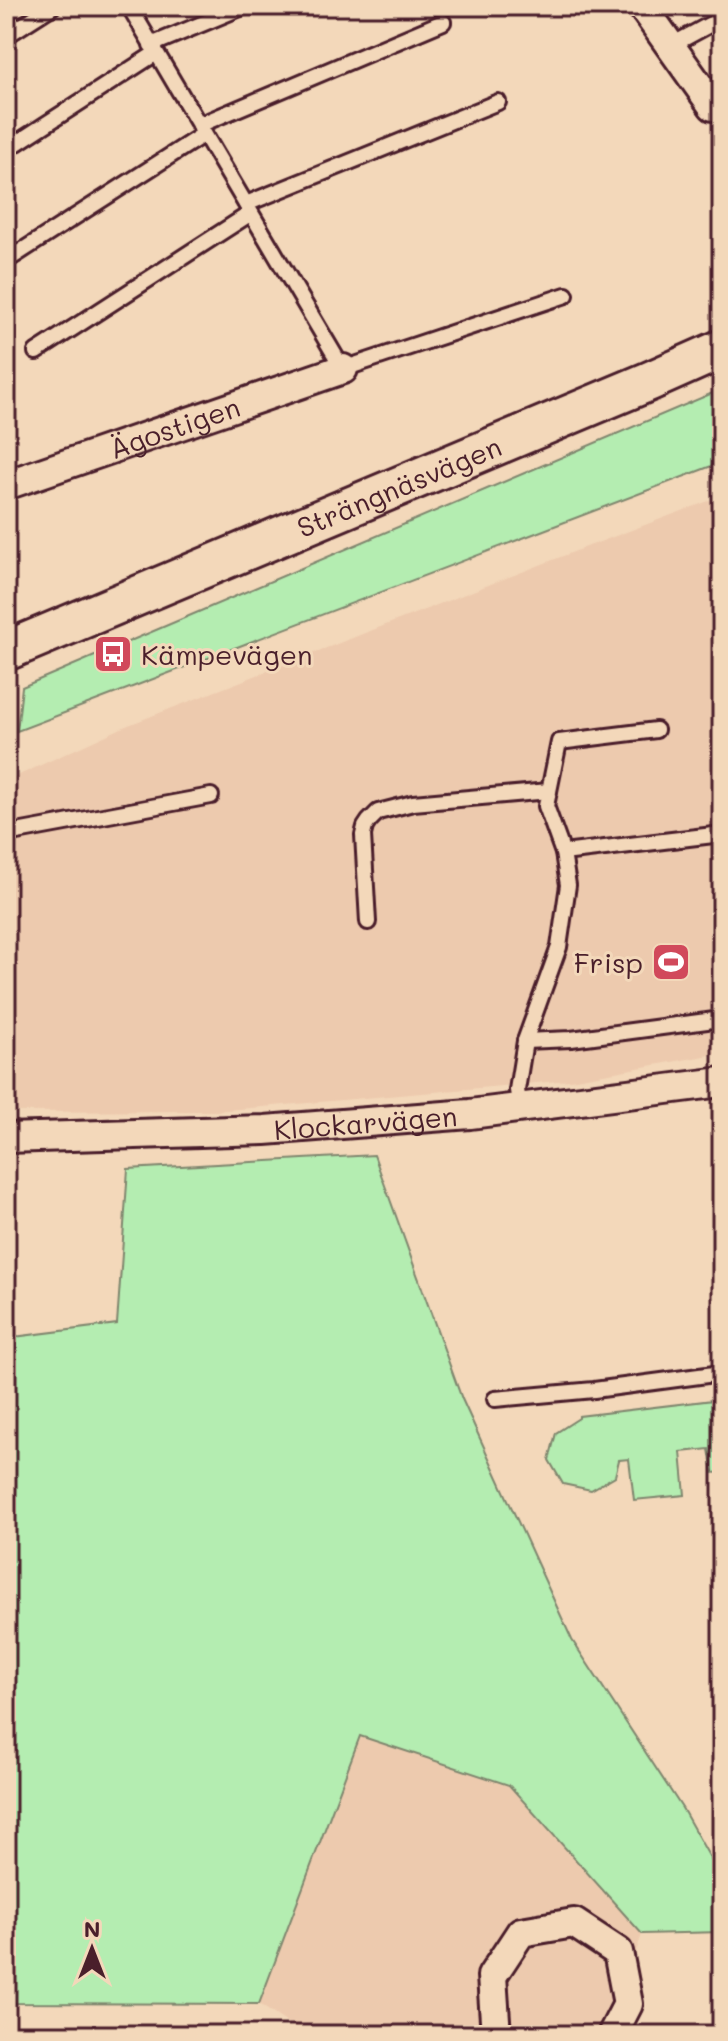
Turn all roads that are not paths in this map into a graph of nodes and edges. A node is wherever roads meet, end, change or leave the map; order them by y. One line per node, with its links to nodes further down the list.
1 (53, 6): 7 (lane)
2 (129, 6): 9 (lane)
3 (245, 6): 9 (lane)
4 (642, 6): 8 (street)
5 (722, 18): 8 (lane)
6 (443, 22): 12 (lane)
7 (6, 36)
8 (670, 46): 11 (street)
9 (154, 49): 12 (lane); 13 (lane)
10 (498, 102): 14 (lane)
11 (713, 106)
12 (202, 130): 14 (lane); 15 (lane)
13 (6, 150)
14 (248, 209): 18 (lane); 19 (lane)
15 (6, 261)
16 (566, 295): 19 (lane)
17 (722, 349): 21 (main road, Strängnäsvägen)
18 (36, 352)
19 (343, 369): 20 (street, Ägostigen)
20 (6, 485)
21 (76, 621): 22 (main road, Strängnäsvägen); 23 (main road, Strängnäsvägen)
22 (6, 634)
23 (6, 651)
24 (656, 730): 25 (lane)
25 (549, 791): 29 (lane); 30 (lane)
26 (211, 796): 27 (lane)
27 (6, 834)
28 (722, 834): 29 (lane)
29 (563, 853): 32 (lane)
30 (368, 922)
31 (722, 1019): 32 (lane)
32 (525, 1041): 34 (lane)
33 (722, 1082): 34 (street, Klockarvägen)
34 (520, 1108): 35 (street, Klockarvägen)
35 (6, 1138)
36 (722, 1373): 37 (lane)
37 (495, 1399)
38 (496, 2035): 39 (street)
39 (612, 2035)

